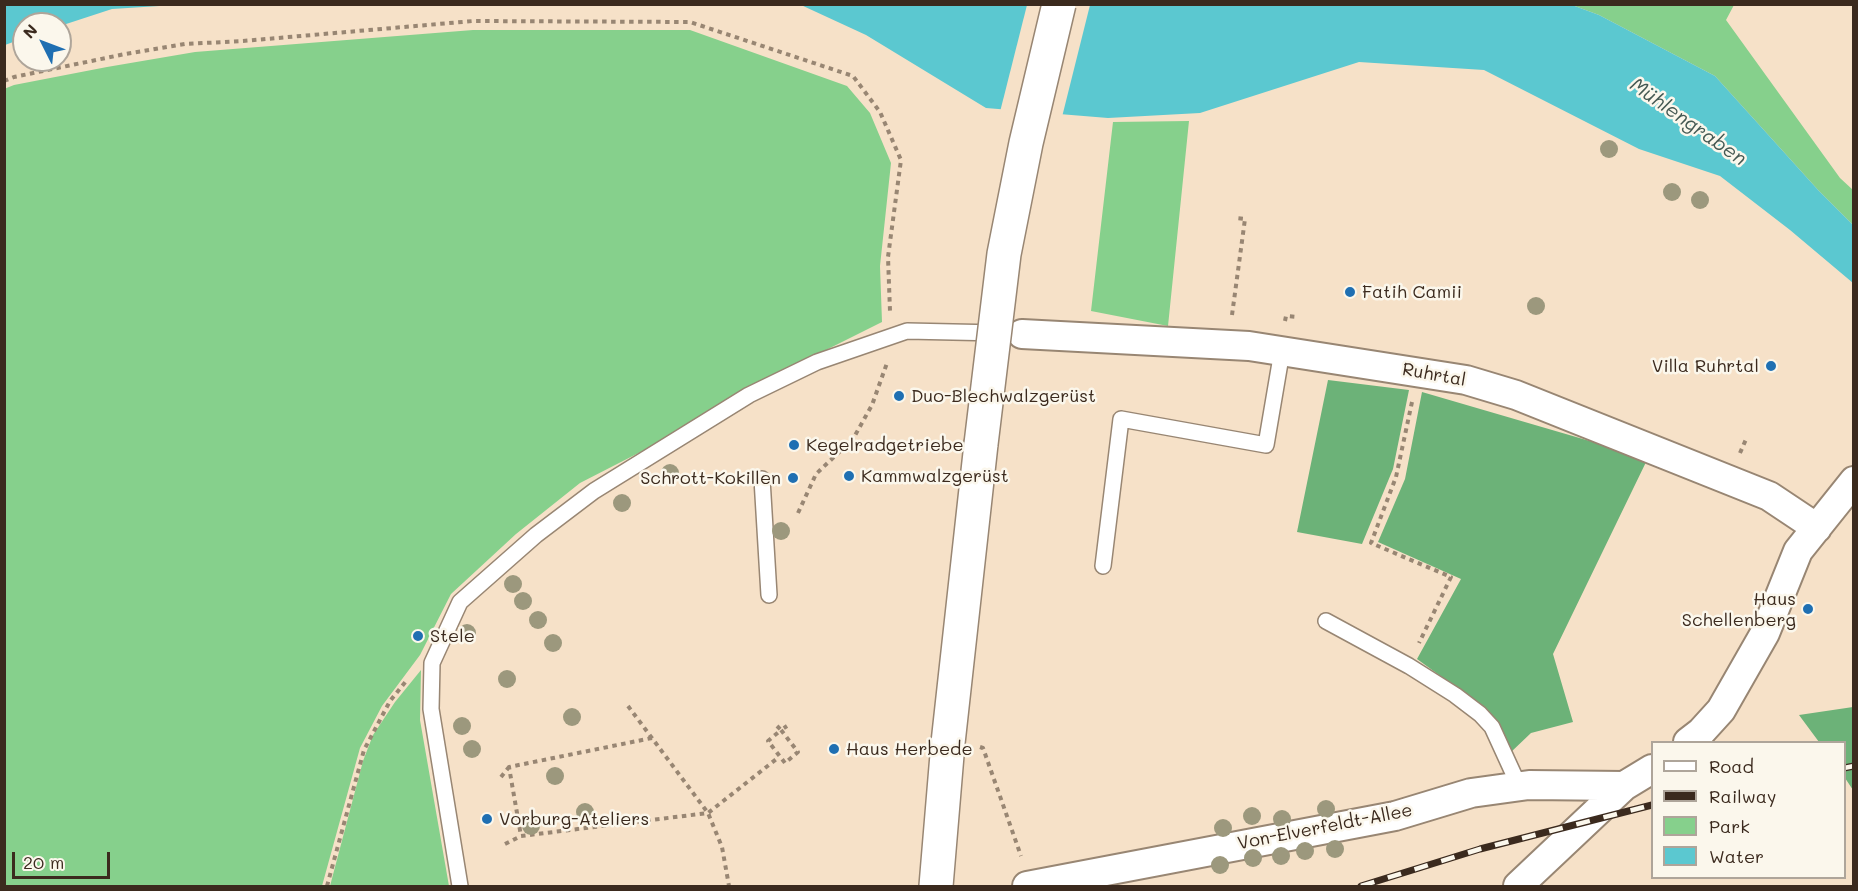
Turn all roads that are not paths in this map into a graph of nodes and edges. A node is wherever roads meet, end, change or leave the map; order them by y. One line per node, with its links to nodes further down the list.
1 (1059, 4): 14 (main road, bridge)
2 (1022, 334): 3 (street, Ruhrtal); 15 (lane)
3 (1282, 351): 6 (street, Ruhrtal); 7 (lane)
4 (762, 479): 8 (lane)
5 (1854, 481): 6 (street)
6 (1817, 528): 10 (street)
7 (1103, 566)
8 (769, 595)
9 (1326, 621): 12 (lane)
10 (1689, 741)
11 (1651, 770): 13 (street)
12 (1519, 786): 13 (street, Von-Elverfeldt-Allee); 16 (street, Von-Elverfeldt-Allee)
13 (1624, 786): 17 (street)
14 (937, 882)
15 (460, 886)
16 (1029, 886)
17 (1518, 886)

